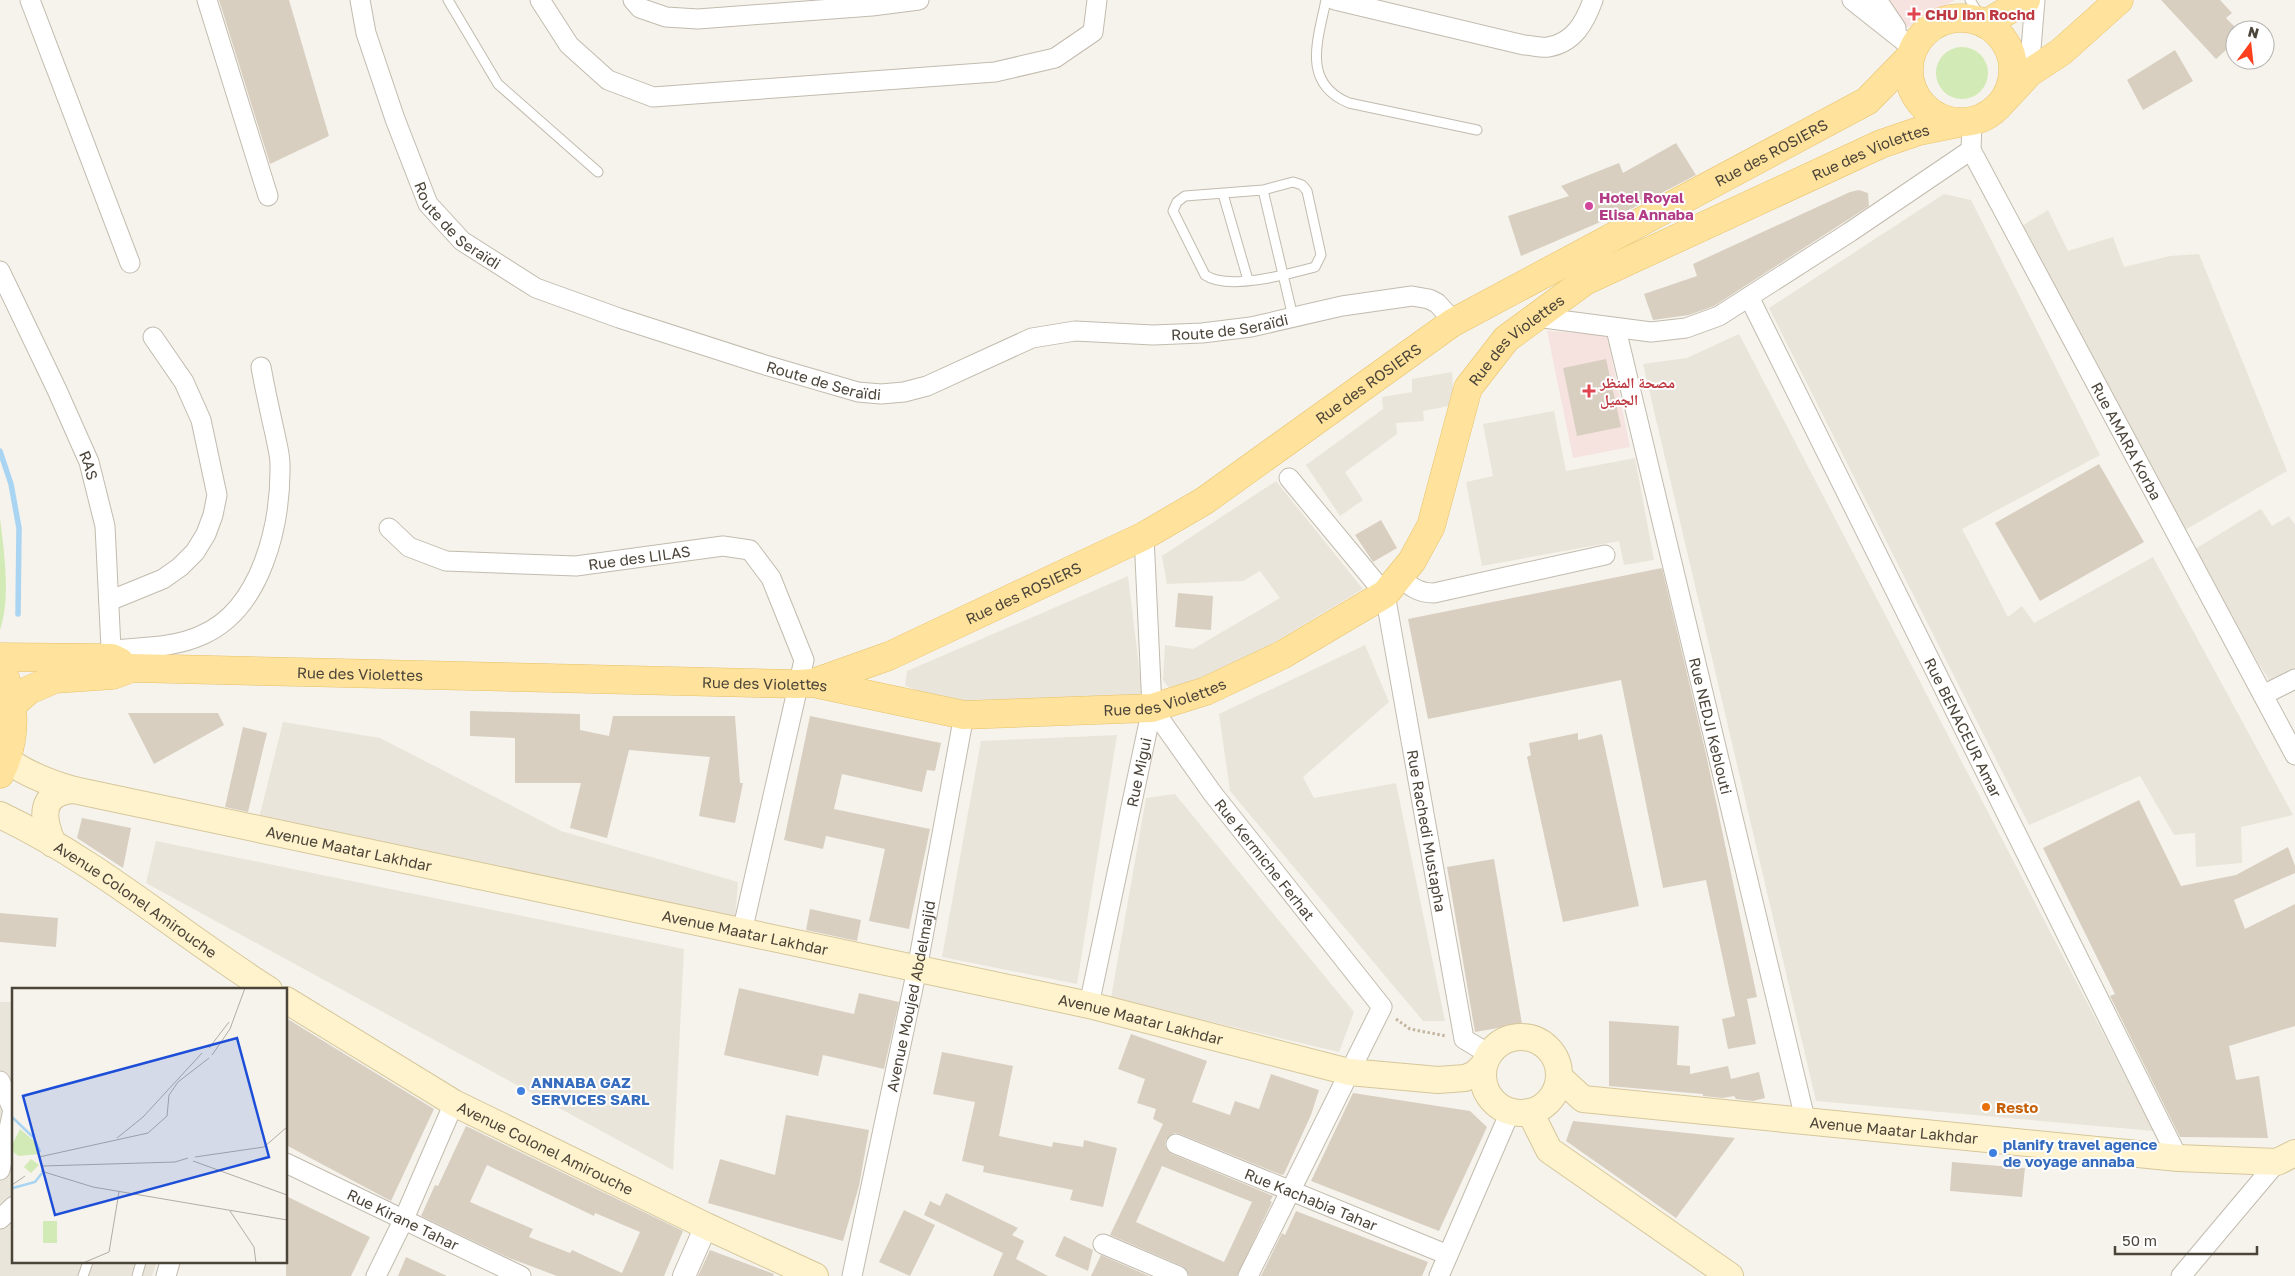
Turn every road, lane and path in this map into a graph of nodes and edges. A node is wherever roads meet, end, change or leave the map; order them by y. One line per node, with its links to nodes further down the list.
1 (30, 0): 29 (street)
2 (207, 0): 28 (street)
3 (360, 0): 34 (street, Route de Seraïdi)
4 (448, 0): 25 (lane)
5 (540, 0): 8 (street)
6 (632, 0): 7 (street)
7 (920, 0)
8 (1097, 0)
9 (1326, 0): 23 (lane)
10 (1335, 0): 11 (street)
11 (1593, 0)
12 (1852, 0): 19 (street)
13 (1877, 0): 19 (street)
14 (1970, 0): 18 (lane)
15 (2026, 0): 18 (main road)
16 (2035, 0): 20 (street)
17 (2119, 0): 20 (main road)
18 (1985, 24): 19 (main road); 21 (main road)
19 (1908, 50): 22 (main road); 36 (main road, Rue des ROSIERS)
20 (2029, 73): 21 (main road)
21 (2003, 101): 22 (main road)
22 (1965, 122): 24 (street); 35 (main road, Rue des Violettes)
23 (1477, 130)
24 (1970, 150): 33 (street); 51 (street, Rue AMARA Korba)
25 (598, 172)
26 (1263, 190): 27 (lane); 31 (lane); 31 (lane)
27 (1223, 194): 32 (lane); 32 (lane)
28 (268, 196)
29 (130, 263)
30 (0, 272): 45 (street, RAS)
31 (1283, 276): 32 (lane); 34 (lane)
32 (1248, 280)
33 (1748, 297): 37 (street); 78 (street, Rue BENACEUR Amar)
34 (1293, 317): 36 (street, Route de Seraïdi)
35 (1536, 317): 37 (street); 44 (main road, Rue des Violettes)
36 (1452, 323): 42 (main road, Rue des ROSIERS)
37 (1616, 329): 75 (street, Rue NEDJI Keblouti)
38 (153, 337): 45 (street)
39 (261, 367): 47 (street)
40 (1289, 478): 44 (street)
41 (389, 528): 50 (street, Rue des LILAS)
42 (1144, 536): 50 (main road, Rue des ROSIERS); 53 (street, Rue Migui)
43 (1605, 555): 44 (street)
44 (1392, 585): 53 (main road, Rue des Violettes); 66 (street, Rue Rachedi Mustapha)
45 (109, 601): 47 (street, RAS)
46 (0, 657): 47 (main road)
47 (117, 663): 50 (main road, Rue des Violettes); 52 (main road)
48 (0, 666): 52 (main road)
49 (2295, 679): 51 (street)
50 (805, 684): 54 (main road, Rue des Violettes); 60 (street, Rue des LILAS)
51 (2263, 695): 55 (street, Rue AMARA Korba)
52 (13, 704): 56 (main road)
53 (1152, 708): 54 (main road, Rue des Violettes); 64 (street, Rue Migui); 65 (street, Rue Kermiche Ferhat)
54 (964, 715): 61 (street, Avenue Moujed Abdelmajid)
55 (2295, 755)
56 (4, 767): 57 (main road, Avenue Maatar Lakhdar)
57 (74, 790): 59 (main road); 60 (main road, Avenue Maatar Lakhdar)
58 (0, 815): 59 (main road, Avenue Colonel Amirouche)
59 (53, 844): 62 (main road, Avenue Colonel Amirouche)
60 (742, 932): 61 (main road, Avenue Maatar Lakhdar)
61 (917, 969): 64 (main road, Avenue Maatar Lakhdar); 94 (street, Avenue Moujed Abdelmajid)
62 (264, 988)
63 (288, 1001): 71 (main road, Avenue Colonel Amirouche)
64 (1089, 1005): 68 (main road, Avenue Maatar Lakhdar)
65 (1382, 1007): 66 (path); 68 (street)
66 (1464, 1039): 67 (street)
67 (1486, 1060): 68 (main road, Avenue Maatar Lakhdar); 69 (main road); 73 (main road)
68 (1349, 1072): 81 (street)
69 (1559, 1077): 73 (main road); 75 (main road, Avenue Maatar Lakhdar)
70 (0, 1081): 72 (street)
71 (454, 1102): 84 (street); 85 (main road, Avenue Colonel Amirouche)
72 (12, 1109)
73 (1520, 1112): 87 (street); 98 (main road)
74 (12, 1116): 80 (street)
75 (1806, 1123): 78 (main road, Avenue Maatar Lakhdar)
76 (1176, 1144): 81 (street, Rue Kachabia Tahar)
77 (2286, 1157): 78 (main road, Avenue Maatar Lakhdar); 99 (street)
78 (2178, 1158)
79 (288, 1164): 84 (street, Rue Kirane Tahar)
80 (0, 1170)
81 (1290, 1190): 87 (street, Rue Kachabia Tahar); 96 (street)
82 (12, 1208): 83 (street)
83 (0, 1219)
84 (403, 1221): 90 (street); 91 (street, Rue Kirane Tahar)
85 (706, 1226): 92 (street); 93 (main road, Avenue Colonel Amirouche)
86 (1103, 1244): 95 (street)
87 (1448, 1254): 97 (street)
88 (87, 1264): 89 (lane)
89 (83, 1276)
90 (376, 1276)
91 (521, 1276)
92 (684, 1276)
93 (815, 1276)
94 (852, 1276)
95 (1178, 1276)
96 (1248, 1276)
97 (1439, 1276)
98 (1730, 1276)
99 (2181, 1276)

